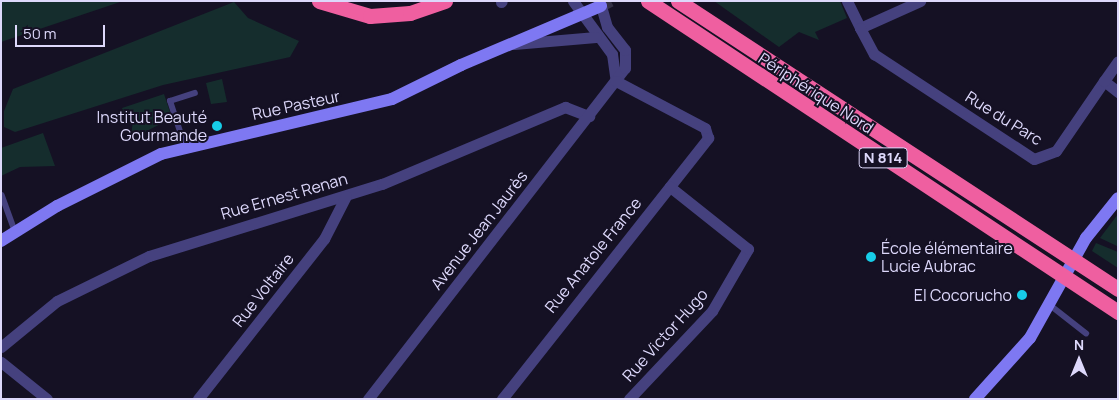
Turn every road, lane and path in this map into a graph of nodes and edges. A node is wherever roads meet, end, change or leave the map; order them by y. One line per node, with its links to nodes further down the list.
1 (319, 1): 2 (highway)
2 (445, 1)
3 (573, 1): 9 (street)
4 (648, 1): 29 (highway, Périphérique Nord / N 814)
5 (678, 1): 26 (highway, Périphérique Nord / N 814)
6 (847, 1): 10 (street)
7 (920, 1): 10 (street)
8 (601, 6): 9 (main road, Rue Pasteur); 14 (street, Avenue Jean Jaurès)
9 (583, 14): 11 (street); 12 (main road, Rue Pasteur)
10 (860, 28): 15 (street, Rue du Parc)
11 (596, 37): 12 (street); 14 (street)
12 (509, 45): 19 (main road, Rue Pasteur)
13 (1118, 61): 15 (street)
14 (616, 81): 18 (street, Avenue Jean Jaurès); 20 (street, Rue Anatole France)
15 (1104, 81): 16 (street)
16 (1118, 92)
17 (195, 94): 19 (lane)
18 (589, 116): 22 (street, Rue Ernest Renan); 35 (street, Avenue Jean Jaurès)
19 (185, 147): 24 (main road, Rue Pasteur)
20 (670, 187): 36 (street, Rue Anatole France); 37 (street, Rue Victor Hugo)
21 (2, 195): 24 (lane)
22 (346, 196): 31 (street, Rue Ernest Renan); 34 (street, Rue Voltaire)
23 (1118, 198): 26 (main road)
24 (15, 231): 25 (main road, Rue Pasteur)
25 (1, 240)
26 (1076, 267): 27 (highway, Périphérique Nord / N 814); 28 (main road)
27 (1118, 289)
28 (1050, 304): 30 (lane); 38 (main road)
29 (1118, 312)
30 (1086, 333)
31 (1, 347)
32 (1, 362): 33 (street)
33 (40, 396)
34 (198, 399)
35 (368, 399)
36 (502, 399)
37 (629, 399)
38 (975, 399)

